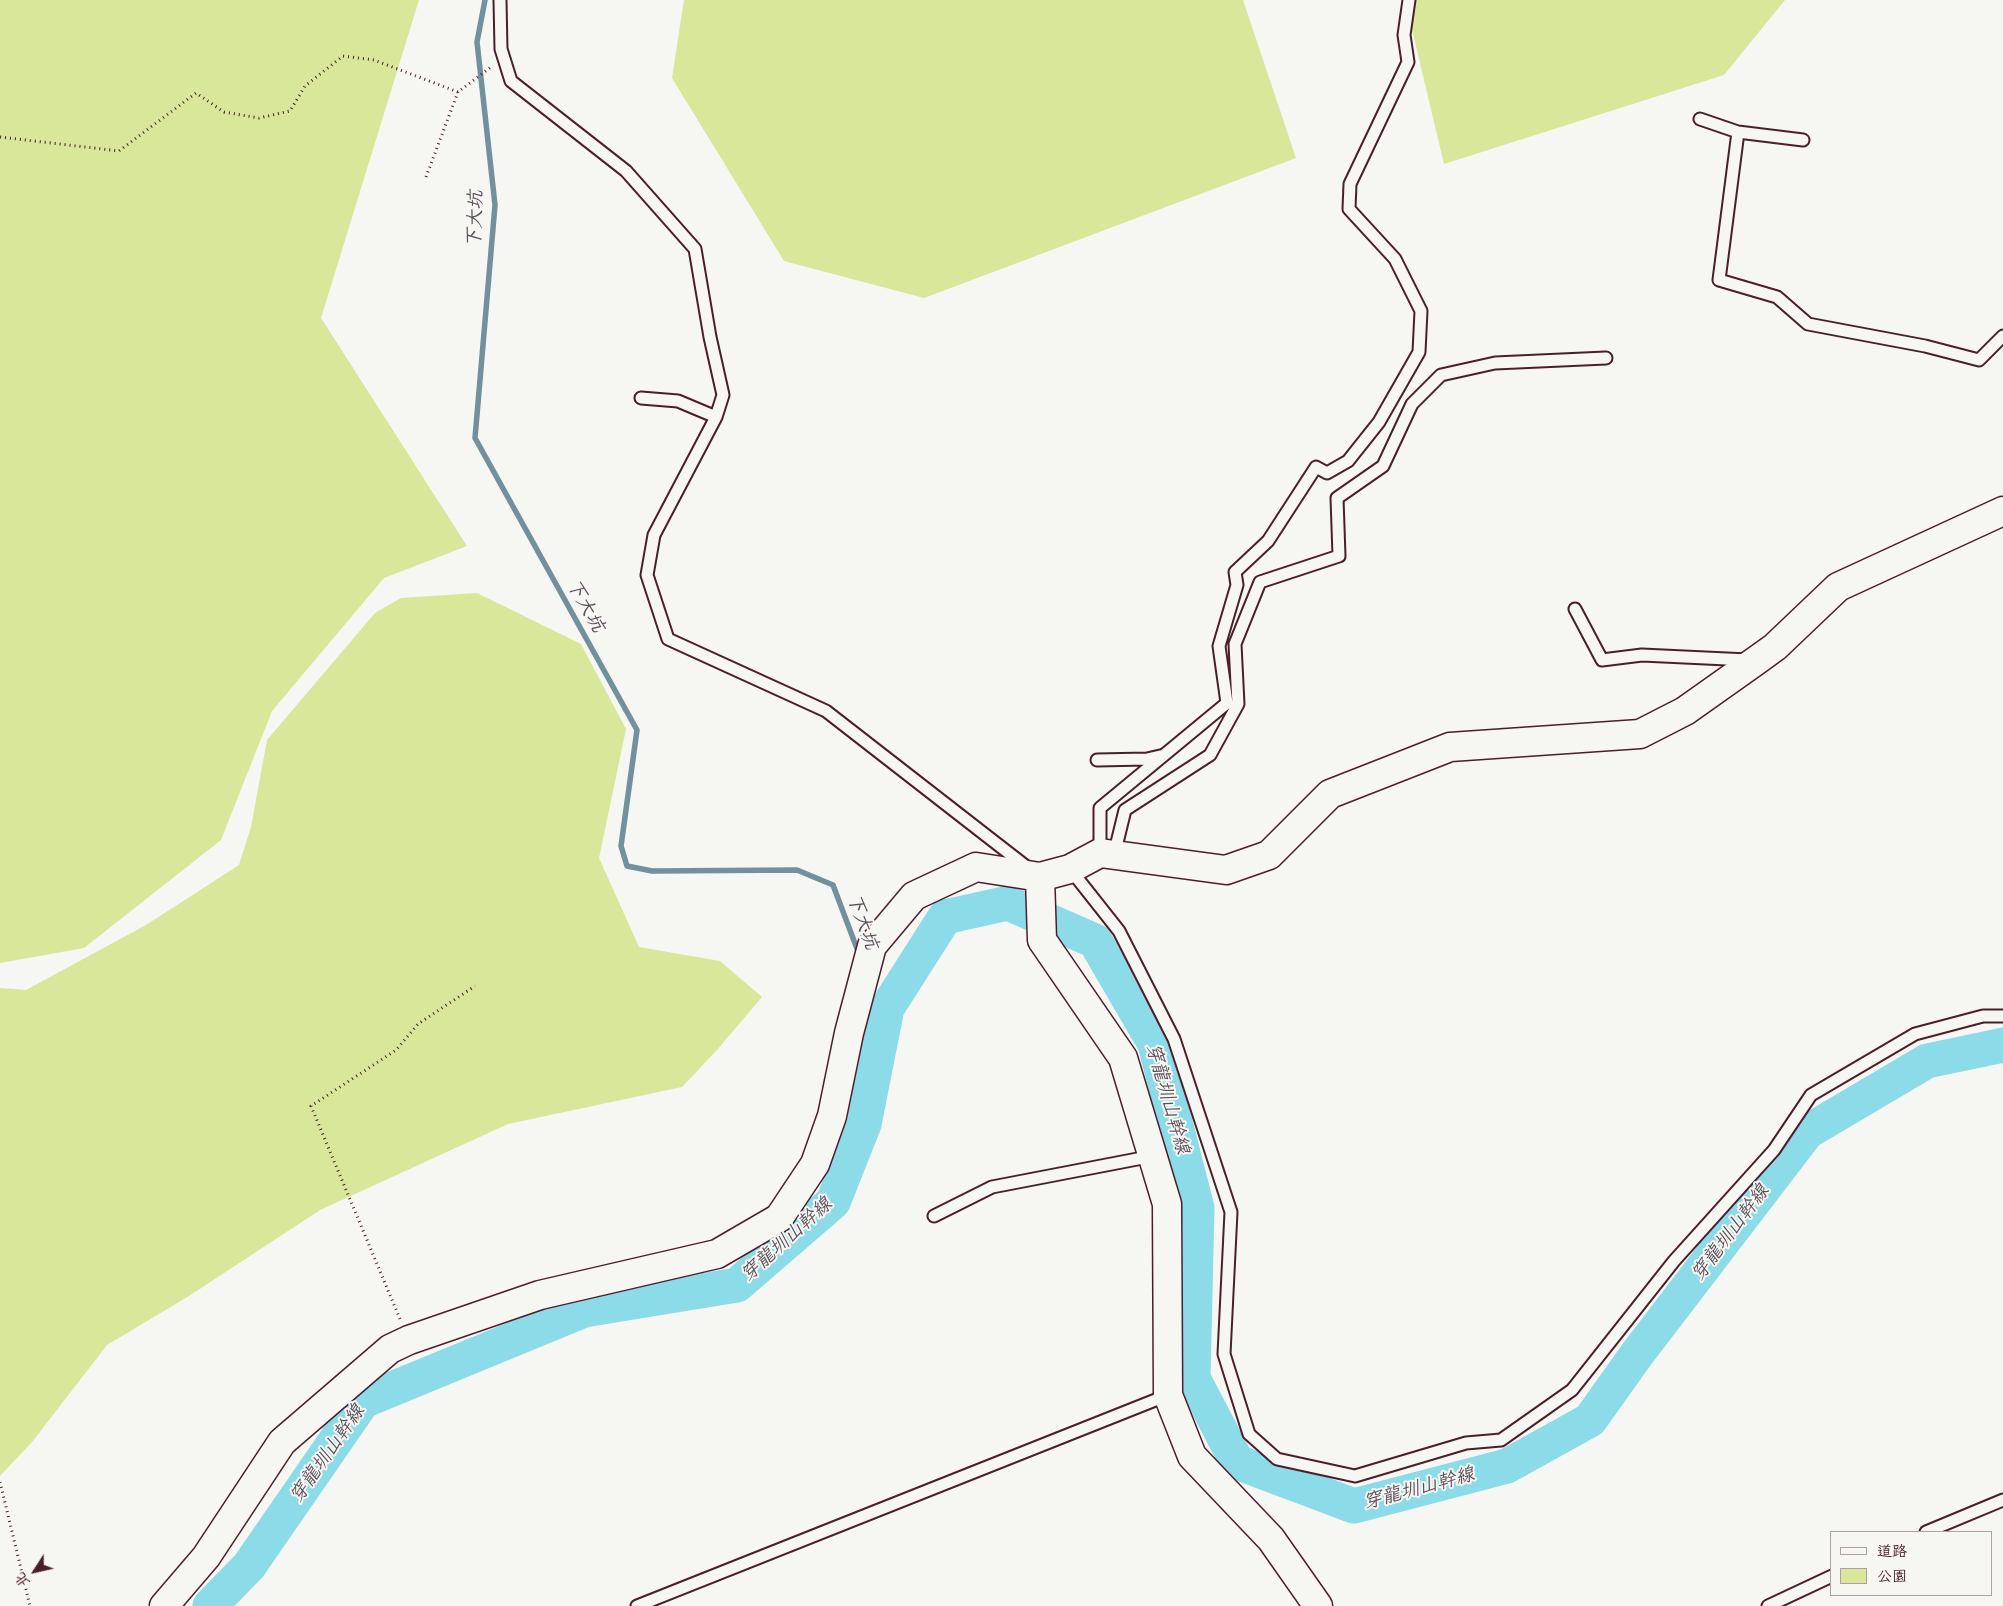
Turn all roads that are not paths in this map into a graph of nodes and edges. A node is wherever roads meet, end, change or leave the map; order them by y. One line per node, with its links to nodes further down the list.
1 (500, 0): 9 (lane)
2 (1409, 0): 13 (lane)
3 (1700, 119): 4 (lane)
4 (1738, 132): 5 (lane); 6 (lane)
5 (1803, 140)
6 (2003, 336)
7 (1606, 358): 15 (lane)
8 (641, 398): 9 (lane)
9 (716, 417): 17 (lane)
10 (2003, 511): 12 (street)
11 (1575, 609): 12 (lane)
12 (1757, 660): 15 (street)
13 (1162, 756): 14 (lane); 15 (lane)
14 (1097, 760)
15 (1107, 854): 16 (street)
16 (1070, 869): 17 (street); 18 (lane)
17 (1040, 877): 19 (street); 26 (street)
18 (2003, 1016)
19 (1152, 1156): 20 (lane); 21 (street)
20 (934, 1216)
21 (1168, 1395): 25 (lane); 27 (street)
22 (2003, 1500): 23 (lane)
23 (1928, 1531)
24 (1830, 1577): 28 (lane)
25 (641, 1605)
26 (164, 1606)
27 (1318, 1606)
28 (1768, 1606)

